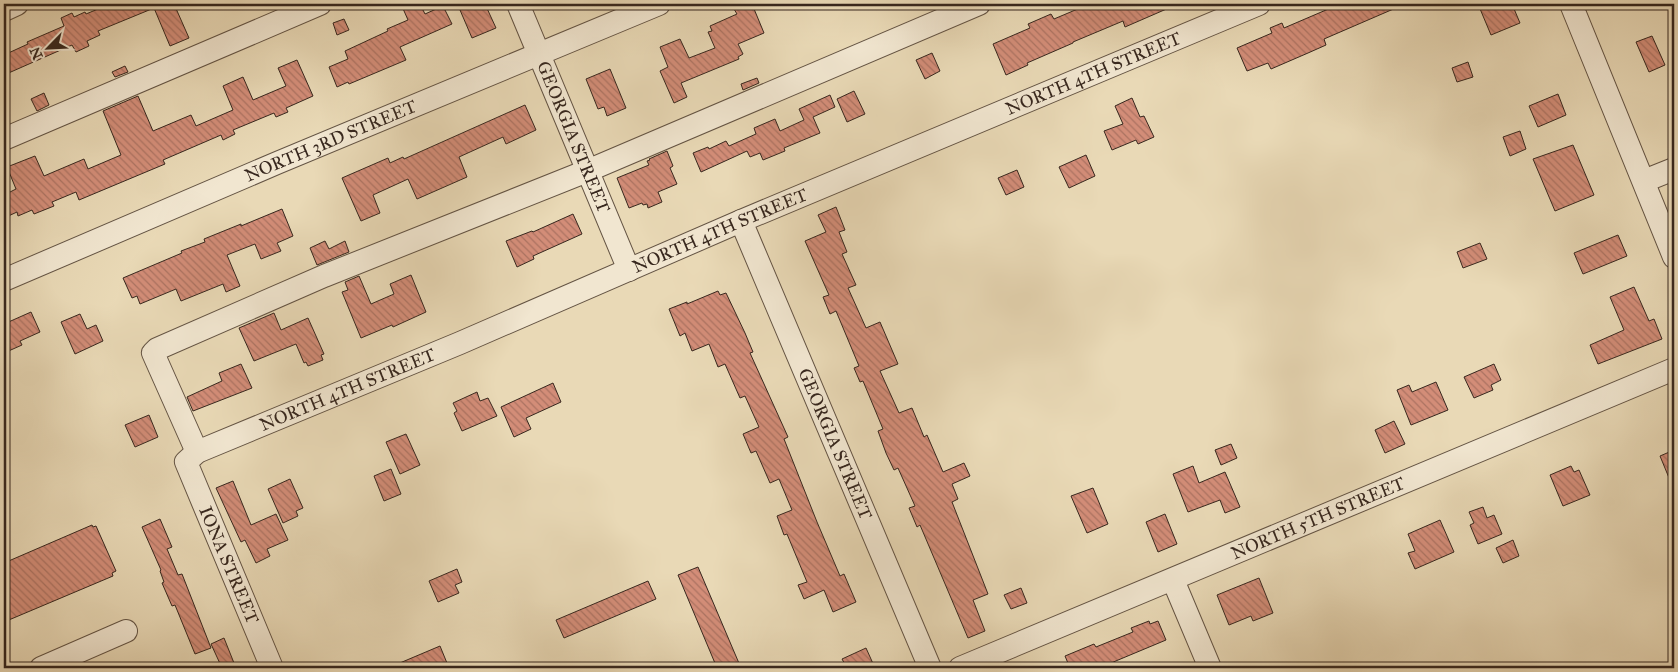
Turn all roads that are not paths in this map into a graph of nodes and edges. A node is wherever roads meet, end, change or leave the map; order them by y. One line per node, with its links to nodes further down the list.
1 (17, 4): 8 (street)
2 (320, 4): 10 (street)
3 (518, 4): 9 (street, GEORGIA STREET)
4 (659, 4): 9 (street, NORTH 3RD STREET)
5 (979, 4): 12 (street)
6 (1258, 4): 14 (street, NORTH 4TH STREET)
7 (1571, 4): 13 (street)
8 (4, 10)
9 (538, 55): 12 (street, GEORGIA STREET); 17 (street, NORTH 3RD STREET)
10 (4, 139)
11 (1674, 169): 13 (street)
12 (587, 171): 16 (street, GEORGIA STREET); 19 (street, IONA STREET)
13 (1644, 181): 15 (street)
14 (741, 221): 16 (street, NORTH 4TH STREET); 24 (street, GEORGIA STREET)
15 (1674, 257)
16 (629, 270): 19 (street, NORTH 4TH STREET)
17 (4, 280)
18 (1674, 369): 20 (street, NORTH 5TH STREET)
19 (191, 457): 23 (street, IONA STREET)
20 (1173, 580): 25 (street, NORTH 5TH STREET); 26 (street)
21 (126, 631): 22 (street)
22 (41, 668)
23 (272, 668)
24 (930, 668)
25 (960, 668)
26 (1210, 668)

